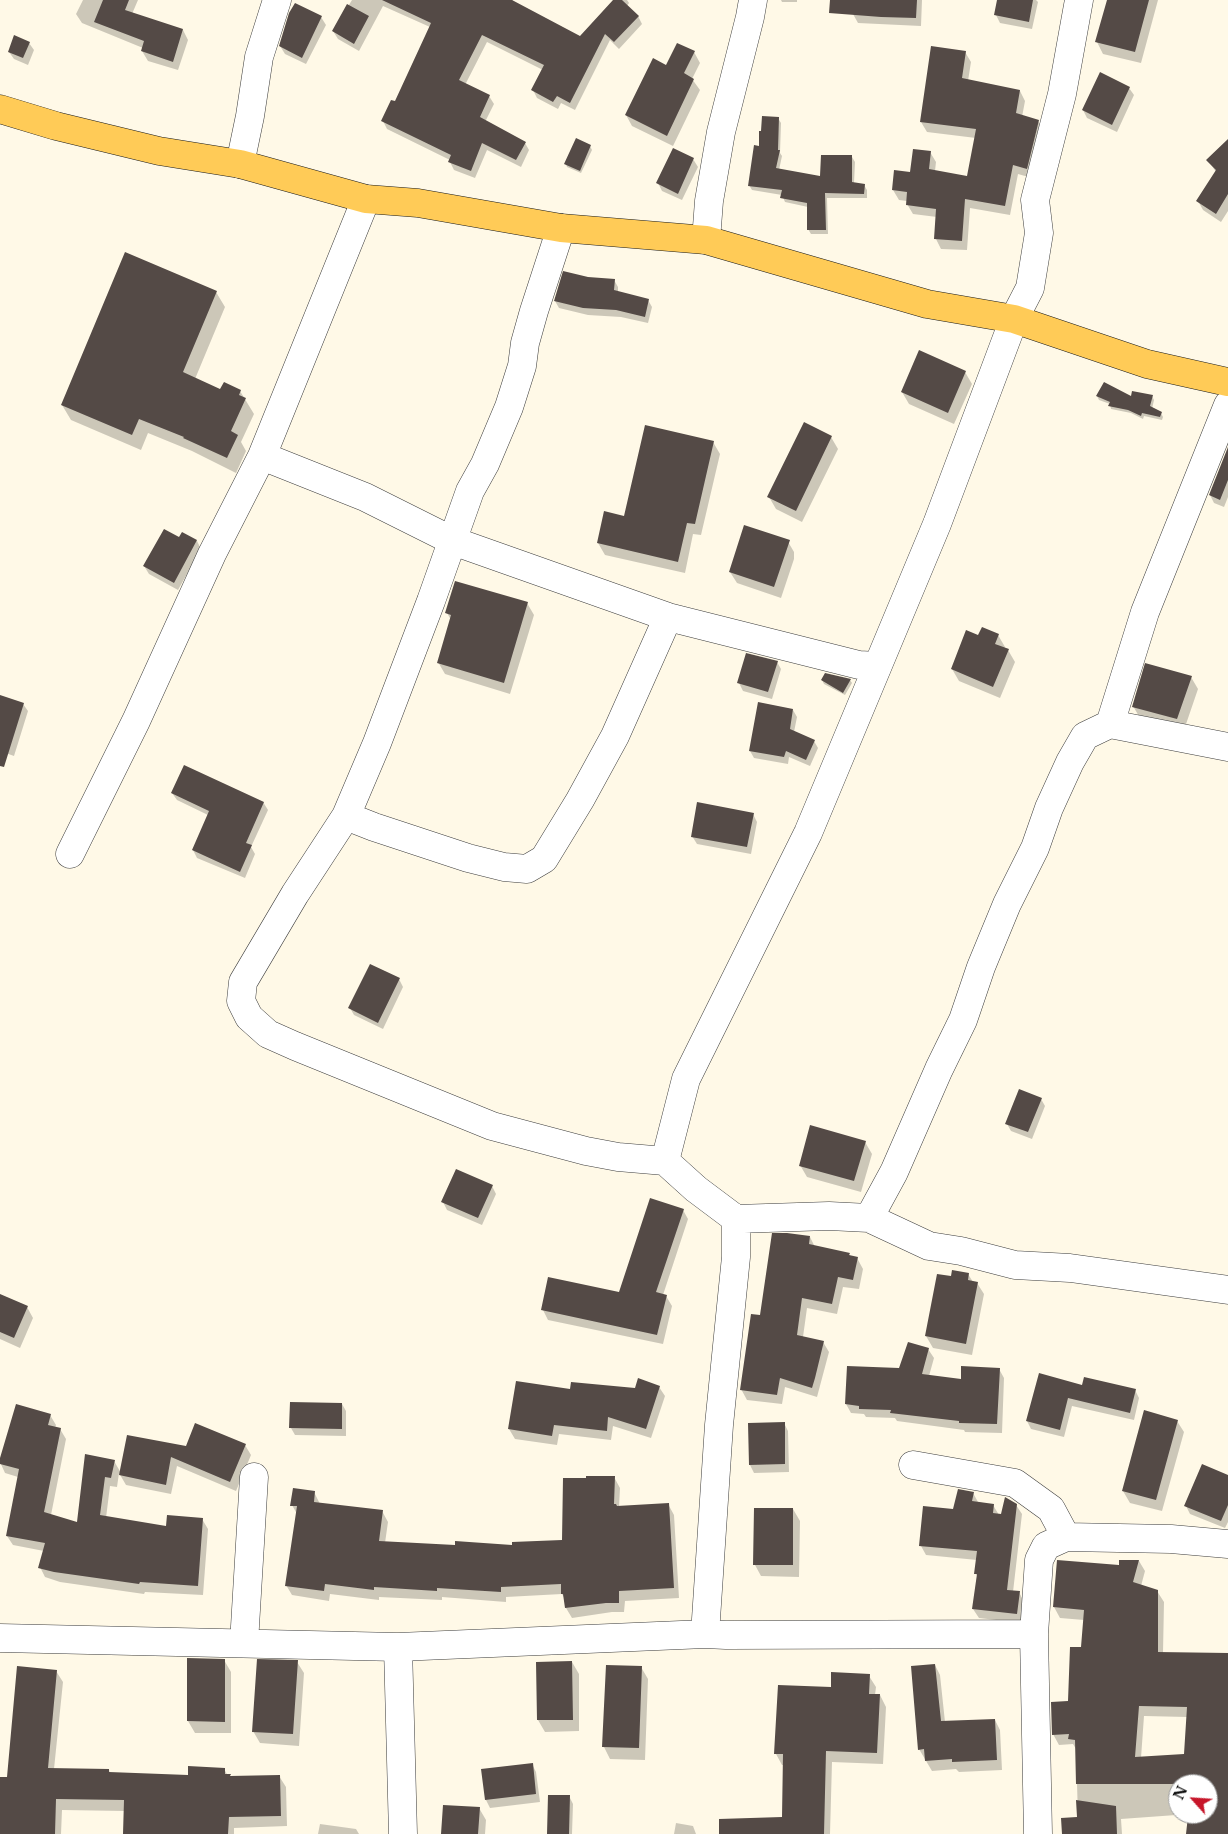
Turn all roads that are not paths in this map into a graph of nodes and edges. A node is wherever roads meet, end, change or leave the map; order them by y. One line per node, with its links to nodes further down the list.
1 (277, 0): 5 (street)
2 (753, 0): 8 (street)
3 (1078, 0): 9 (street)
4 (0, 109): 5 (main road)
5 (240, 164): 6 (main road)
6 (366, 199): 7 (main road); 12 (street)
7 (561, 228): 8 (main road); 13 (street)
8 (706, 240): 9 (main road)
9 (1014, 319): 10 (main road); 15 (street)
10 (1228, 382)
11 (1228, 405): 16 (street)
12 (262, 456): 13 (street); 19 (street)
13 (453, 541): 14 (street); 18 (street)
14 (668, 617): 15 (street); 18 (street)
15 (877, 666): 20 (street)
16 (1110, 724): 17 (street); 21 (street)
17 (1228, 747)
18 (346, 816): 20 (street)
19 (70, 854)
20 (665, 1161): 22 (street)
21 (869, 1218): 22 (street); 23 (street)
22 (736, 1220): 28 (street)
23 (1228, 1290)
24 (913, 1465): 26 (street)
25 (254, 1478): 31 (street)
26 (1066, 1537): 27 (street); 29 (street)
27 (1228, 1544)
28 (705, 1634): 29 (street); 32 (street)
29 (1034, 1634): 34 (street)
30 (0, 1638): 31 (street)
31 (244, 1644): 32 (street)
32 (398, 1647): 33 (street)
33 (403, 1834)
34 (1038, 1834)

